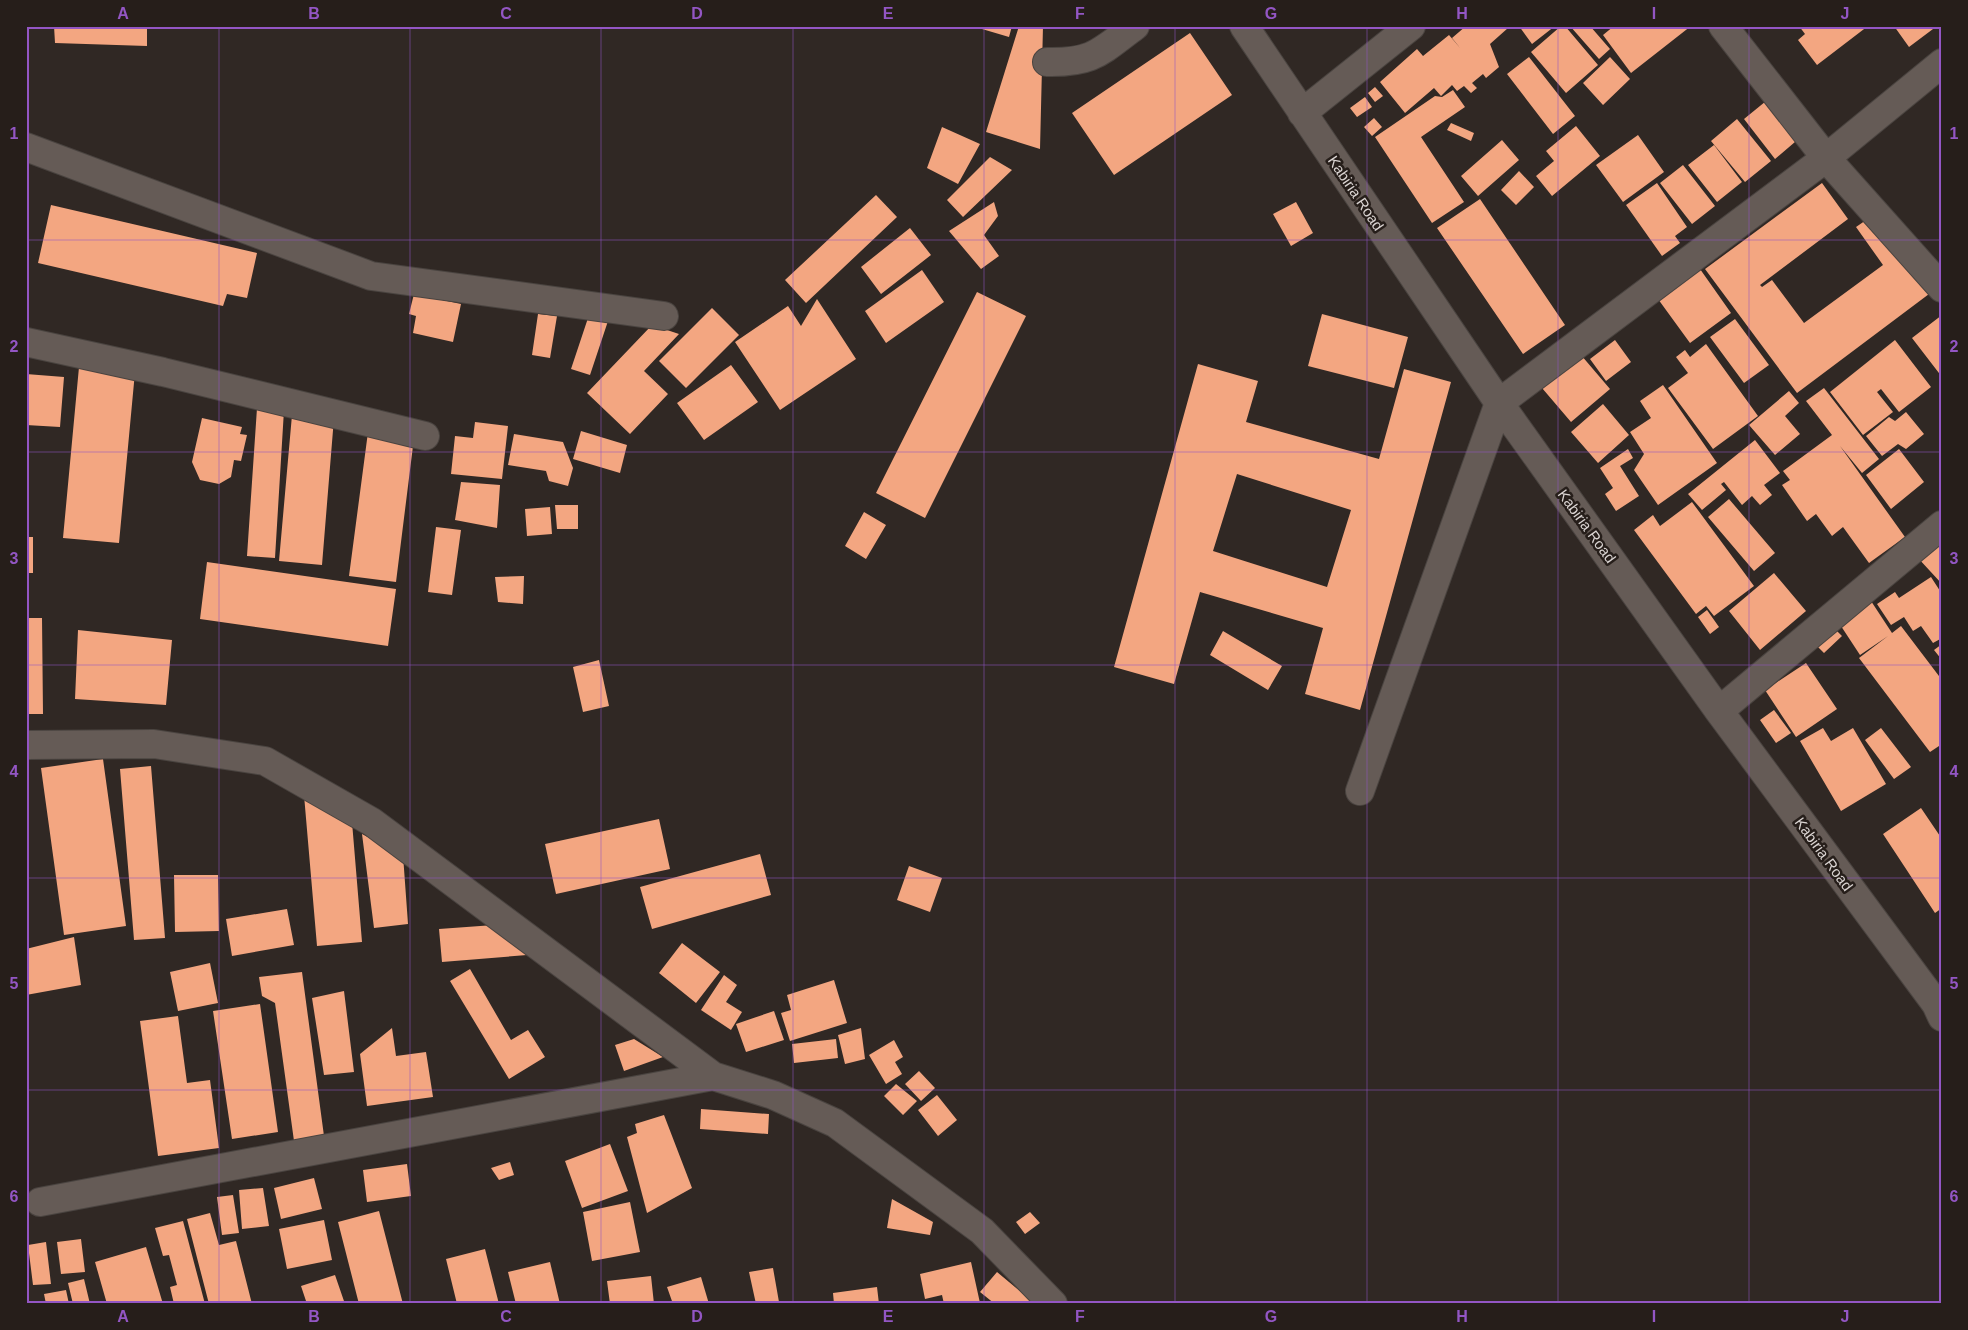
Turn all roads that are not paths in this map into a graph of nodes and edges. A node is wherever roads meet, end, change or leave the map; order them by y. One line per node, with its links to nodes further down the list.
1 (1135, 26): 5 (street)
2 (1244, 26): 7 (street, Kabiria Road)
3 (1411, 26): 7 (street)
4 (1723, 26): 9 (street)
5 (1047, 62)
6 (1942, 63): 9 (street)
7 (1302, 114): 13 (street, Kabiria Road)
8 (26, 147): 11 (street)
9 (1826, 158): 10 (street); 13 (street)
10 (1942, 288)
11 (664, 316)
12 (26, 342): 14 (street)
13 (1499, 403): 16 (street, Kabiria Road); 18 (street)
14 (425, 436)
15 (1942, 525): 16 (street)
16 (1718, 711): 19 (street, Kabiria Road)
17 (26, 745): 20 (street)
18 (1360, 791)
19 (1940, 1007)
20 (713, 1076): 21 (street); 22 (street)
21 (40, 1202)
22 (1053, 1304)

